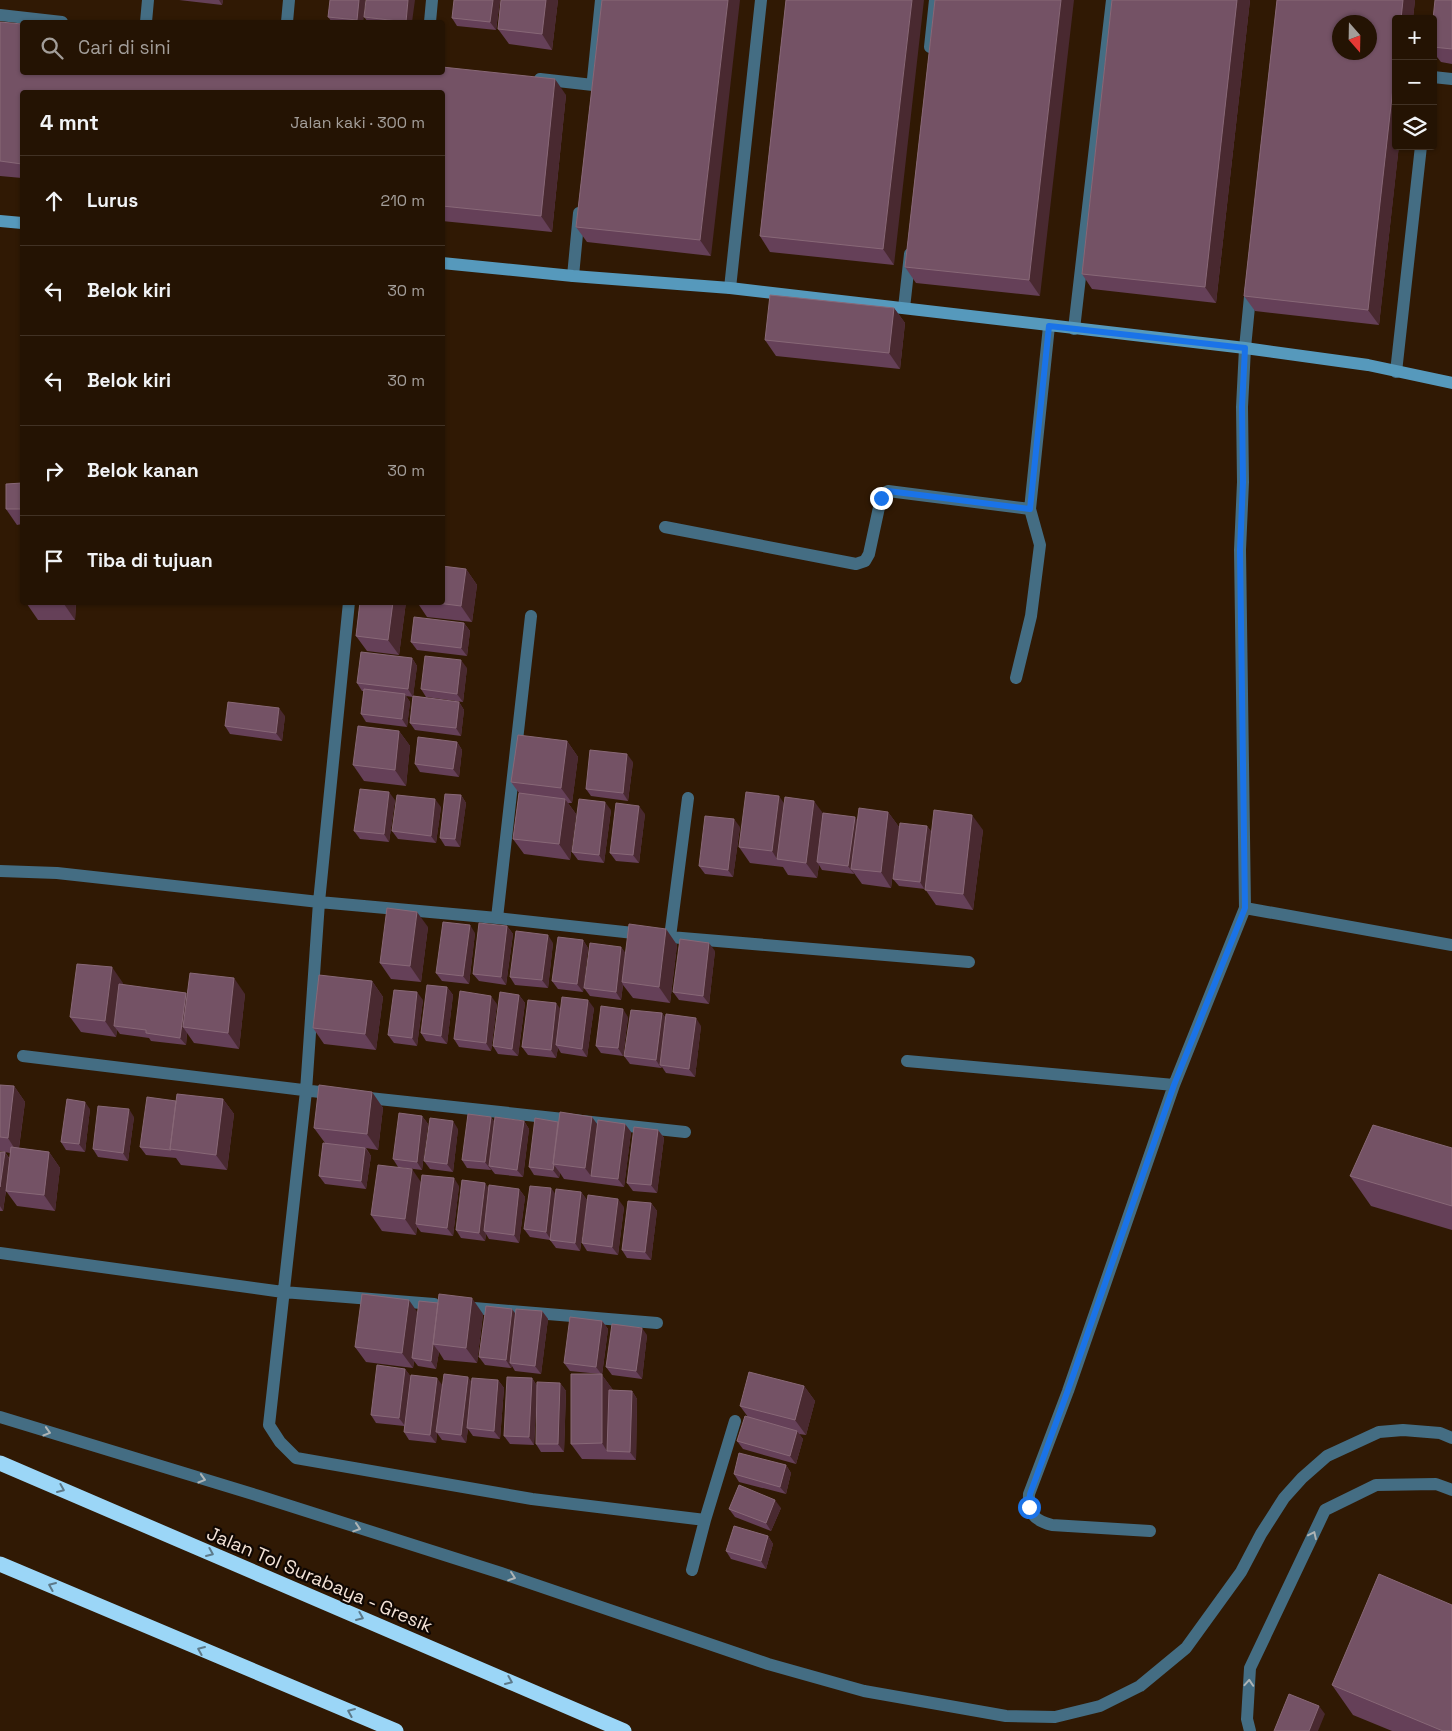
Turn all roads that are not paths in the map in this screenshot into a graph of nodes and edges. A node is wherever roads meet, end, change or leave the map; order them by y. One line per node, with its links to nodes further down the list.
1 (148, 0): 10 (street)
2 (290, 0): 11 (street)
3 (432, 0): 12 (street)
4 (602, 0): 15 (street)
5 (761, 0): 25 (street)
6 (935, 0): 13 (street)
7 (1112, 0): 28 (street)
8 (0, 15): 9 (street)
9 (44, 20)
10 (146, 20)
11 (287, 20)
12 (430, 20)
13 (929, 60)
14 (1437, 77): 16 (street)
15 (527, 78)
16 (1452, 79)
17 (1421, 150): 30 (street)
18 (581, 199): 24 (street)
19 (0, 221): 20 (street)
20 (20, 223)
21 (911, 239): 26 (street)
22 (445, 263): 24 (street)
23 (1253, 269): 29 (street)
24 (573, 276): 25 (street)
25 (730, 288): 26 (street)
26 (904, 308): 27 (street)
27 (1049, 326): 28 (street); 32 (street)
28 (1074, 329): 29 (street)
29 (1245, 348): 30 (street); 40 (street)
30 (1396, 372): 31 (street)
31 (1452, 383)
32 (1030, 509): 33 (street); 36 (street)
33 (665, 528)
34 (348, 605): 39 (street)
35 (531, 616): 41 (street)
36 (1016, 678)
37 (688, 798): 42 (street)
38 (0, 871): 39 (street)
39 (319, 902): 41 (street); 48 (street)
40 (1245, 908): 43 (street); 47 (street)
41 (498, 918): 42 (street)
42 (670, 937): 44 (street)
43 (1452, 945)
44 (969, 962)
45 (23, 1056): 48 (street)
46 (907, 1061): 47 (street)
47 (1174, 1085): 59 (street)
48 (306, 1091): 49 (street); 51 (street)
49 (685, 1132)
50 (0, 1253): 51 (street)
51 (283, 1292): 52 (street); 58 (street)
52 (657, 1322)
53 (0, 1417): 55 (street, one-way to 55)
54 (735, 1422): 58 (street)
55 (1452, 1438)
56 (0, 1463): 63 (highway, Jalan Tol Surabaya - Gresik, one-way to 63)
57 (1452, 1490): 64 (street, one-way to 57)
58 (705, 1520): 61 (street)
59 (1150, 1531)
60 (0, 1564): 62 (highway, one-way to 60)
61 (692, 1570)
62 (396, 1731)
63 (624, 1731)
64 (1250, 1731)

